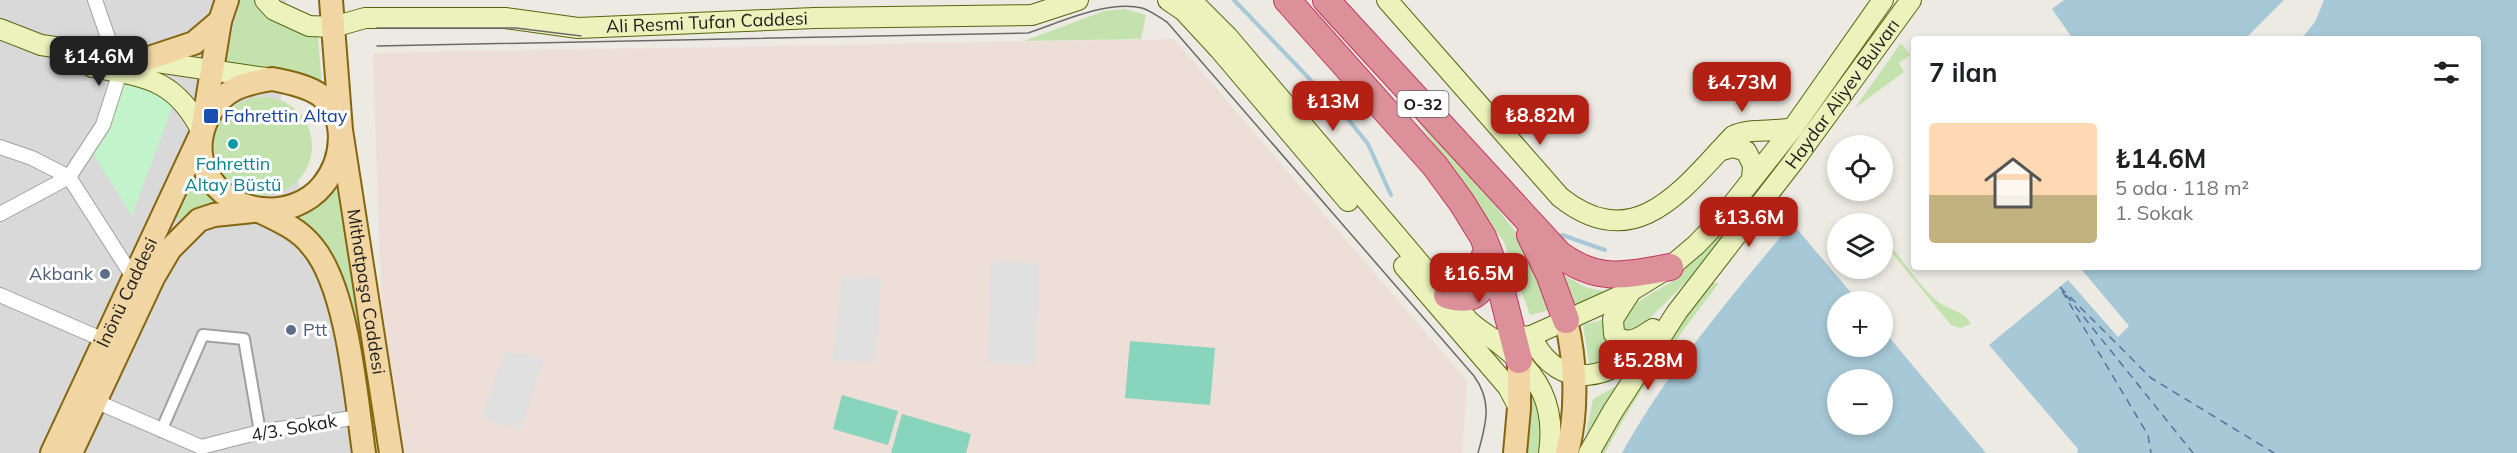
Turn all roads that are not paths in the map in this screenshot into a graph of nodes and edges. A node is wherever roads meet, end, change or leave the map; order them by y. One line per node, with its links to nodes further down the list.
1 (95, 0): 17 (street)
2 (265, 0): 13 (main road)
3 (331, 0): 13 (main road)
4 (1078, 0): 13 (main road, Ali Resmi Tufan Caddesi)
5 (1168, 0): 35 (main road)
6 (1191, 0): 35 (main road)
7 (1287, 0): 30 (highway, O-32)
8 (1326, 0): 28 (highway, O-32)
9 (1387, 0): 24 (main road)
10 (1882, 0): 20 (main road, Haydar Aliyev Bulvarı)
11 (1911, 0): 36 (main road, Haydar Aliyev Bulvarı)
12 (224, 11): 16 (main road); 18 (main road)
13 (333, 27): 21 (main road)
14 (0, 29): 17 (main road)
15 (0, 43): 17 (main road)
16 (143, 60): 17 (main road); 18 (main road)
17 (117, 65): 22 (main road); 25 (street)
18 (212, 72): 19 (main road); 22 (main road)
19 (272, 79): 21 (main road); 22 (main road)
20 (1793, 128): 24 (main road); 26 (main road, Haydar Aliyev Bulvarı)
21 (341, 130): 27 (main road); 51 (main road, Mithatpaşa Caddesi)
22 (202, 132): 27 (main road); 32 (main road, İnönü Caddesi)
23 (0, 147): 25 (street)
24 (1719, 151): 26 (main road)
25 (69, 177): 29 (street); 32 (street)
26 (1752, 179): 31 (main road, Haydar Aliyev Bulvarı)
27 (258, 210): 41 (main road, İnönü Caddesi); 43 (main road, Mithatpaşa Caddesi)
28 (1517, 211): 31 (highway); 37 (highway)
29 (0, 214)
30 (1483, 237): 35 (highway); 39 (highway)
31 (1670, 267): 33 (main road, Haydar Aliyev Bulvarı)
32 (133, 277): 38 (main road, İnönü Caddesi)
33 (1631, 291): 36 (main road); 37 (main road, Haydar Aliyev Bulvarı)
34 (0, 296): 38 (street)
35 (1443, 301): 39 (main road); 42 (main road)
36 (1677, 312): 40 (main road); 55 (main road, Haydar Aliyev Bulvarı)
37 (1566, 320): 39 (main road, Haydar Aliyev Bulvarı); 40 (main road)
38 (104, 340): 48 (main road, İnönü Caddesi)
39 (1514, 344): 40 (main road); 42 (main road); 53 (main road)
40 (1573, 375): 54 (main road)
41 (95, 400): 44 (street, 4/3. Sokak); 49 (main road, İnönü Caddesi)
42 (1519, 408): 52 (main road)
43 (359, 417): 45 (street, 4/3. Sokak); 50 (main road, Mithatpaşa Caddesi)
44 (161, 431): 45 (street); 47 (street, 4/3. Sokak)
45 (260, 432): 46 (street, 4/3. Sokak)
46 (231, 447): 47 (street, 4/3. Sokak)
47 (200, 450)
48 (52, 453)
49 (71, 453)
50 (364, 453)
51 (391, 453)
52 (1515, 453)
53 (1549, 453)
54 (1567, 453)
55 (1590, 453)

